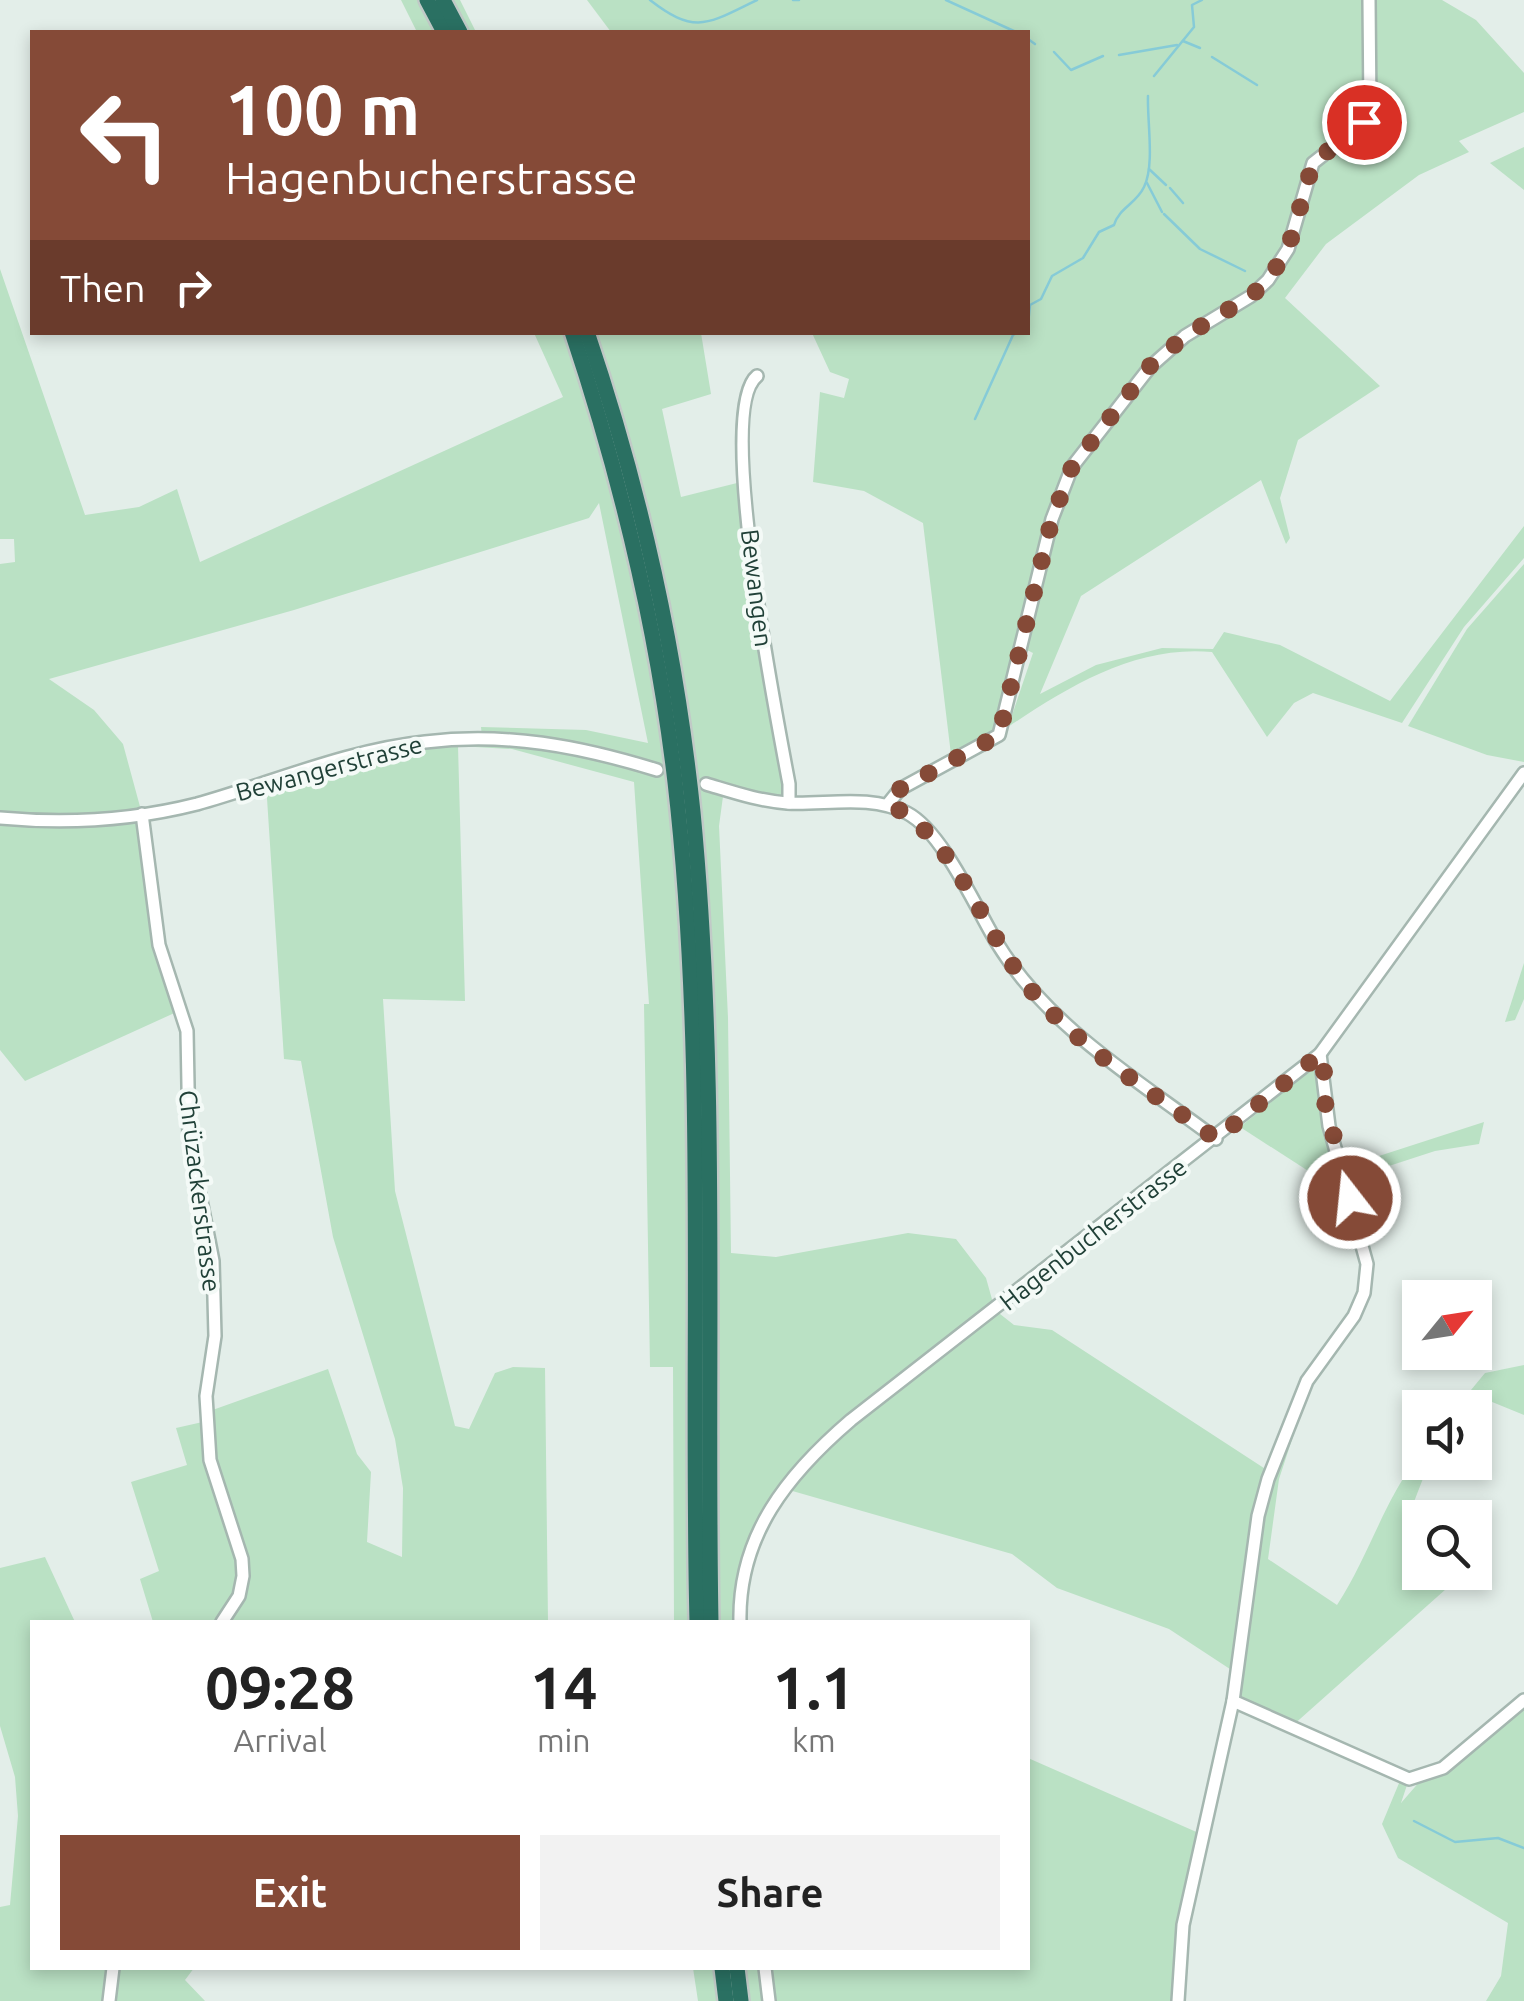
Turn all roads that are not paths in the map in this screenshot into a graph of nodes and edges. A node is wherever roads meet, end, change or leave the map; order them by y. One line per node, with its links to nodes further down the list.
1 (427, 0): 4 (highway)
2 (443, 0): 5 (highway)
3 (1370, 0): 13 (street)
4 (443, 30)
5 (459, 30)
6 (573, 335): 19 (highway)
7 (589, 335): 20 (highway)
8 (757, 376): 12 (street, Bewangen)
9 (657, 770): 14 (street, Bewangerstrasse)
10 (1524, 773): 16 (street, Hagenbucherstrasse)
11 (706, 784): 12 (street)
12 (789, 803): 13 (street)
13 (888, 804): 17 (street)
14 (142, 814): 15 (street, Bewangerstrasse); 18 (street, Chrüzackerstrasse)
15 (0, 818)
16 (1320, 1054): 17 (street, Hagenbucherstrasse); 23 (street)
17 (1216, 1139): 21 (street, Hagenbucherstrasse)
18 (223, 1620)
19 (697, 1620)
20 (712, 1620)
21 (740, 1620)
22 (1524, 1700): 23 (street)
23 (1232, 1701): 32 (street)
24 (113, 1970): 28 (street)
25 (722, 1970): 29 (highway)
26 (736, 1970): 30 (highway)
27 (765, 1970): 31 (street)
28 (109, 2001)
29 (726, 2001)
30 (741, 2001)
31 (768, 2001)
32 (1178, 2001)

